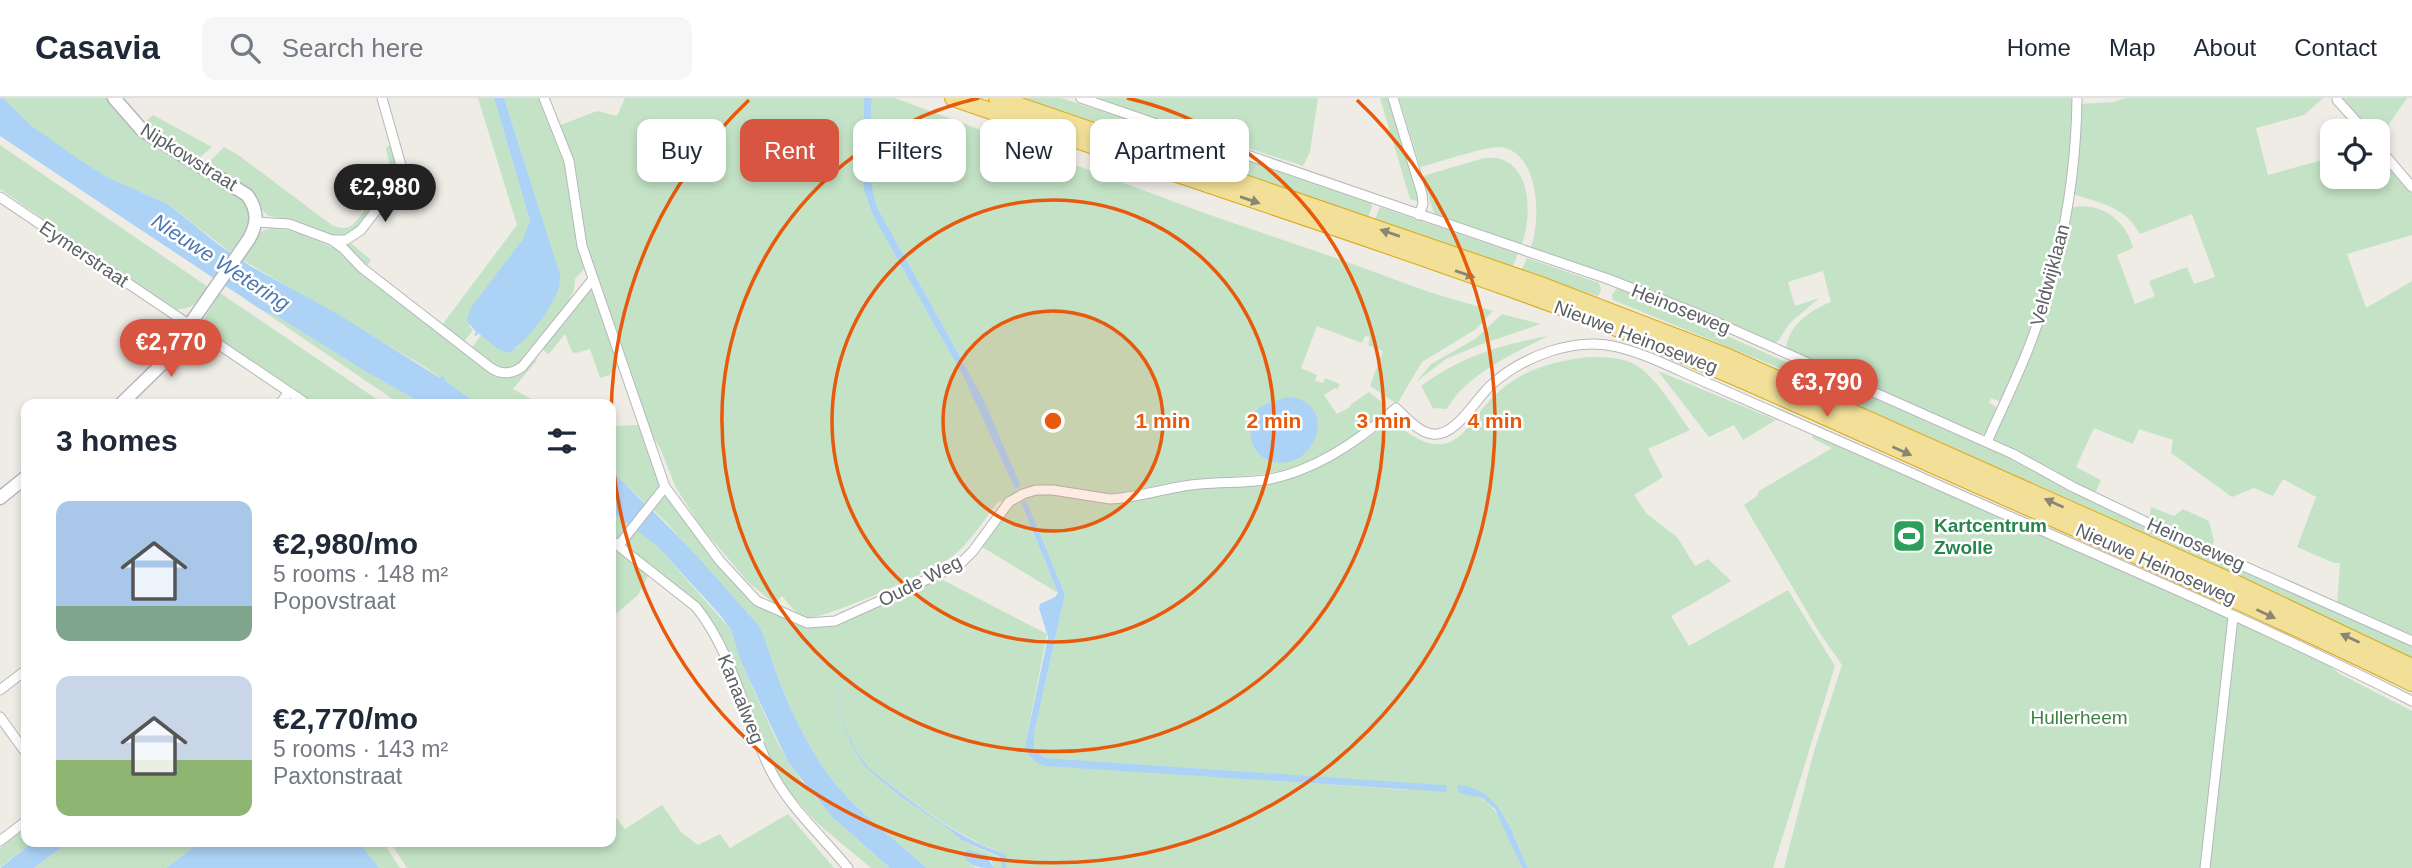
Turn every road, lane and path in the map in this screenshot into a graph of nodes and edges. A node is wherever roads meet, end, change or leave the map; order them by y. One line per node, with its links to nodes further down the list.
1 (114, 98): 15 (street, Nipkowstraat)
2 (382, 98): 16 (street)
3 (544, 98): 17 (street)
4 (953, 98): 33 (highway, Nieuwe Heinoseweg, one-way to 33)
5 (997, 98): 31 (highway, Nieuwe Heinoseweg, one-way to 5)
6 (1082, 98): 14 (street, Heinoseweg)
7 (1393, 98): 14 (street)
8 (2077, 98): 23 (street, Veldwijklaan)
9 (2337, 100): 10 (street)
10 (2354, 119)
11 (2390, 160): 12 (street)
12 (2412, 187)
13 (0, 197): 18 (street, Eymerstraat)
14 (1419, 215): 23 (street, Heinoseweg)
15 (256, 222): 16 (street); 18 (street)
16 (332, 240): 17 (street)
17 (593, 279): 25 (street)
18 (190, 326): 19 (street, Eymerstraat); 20 (street)
19 (288, 393): 21 (street); 22 (street, Eymerstraat)
20 (126, 399)
21 (284, 399)
22 (298, 399)
23 (1987, 442): 30 (street, Heinoseweg)
24 (21, 481): 26 (street)
25 (665, 487): 27 (street, Kanaalweg); 29 (street, Oude Weg)
26 (0, 498)
27 (616, 542)
28 (616, 544): 40 (street, Kanaalweg)
29 (2234, 617): 35 (street); 41 (street)
30 (2412, 641)
31 (2412, 667)
32 (21, 674): 34 (street)
33 (2412, 683)
34 (0, 690)
35 (2412, 701)
36 (0, 717): 37 (street)
37 (21, 746)
38 (21, 825): 39 (street)
39 (0, 841)
40 (848, 868)
41 (2205, 868)

